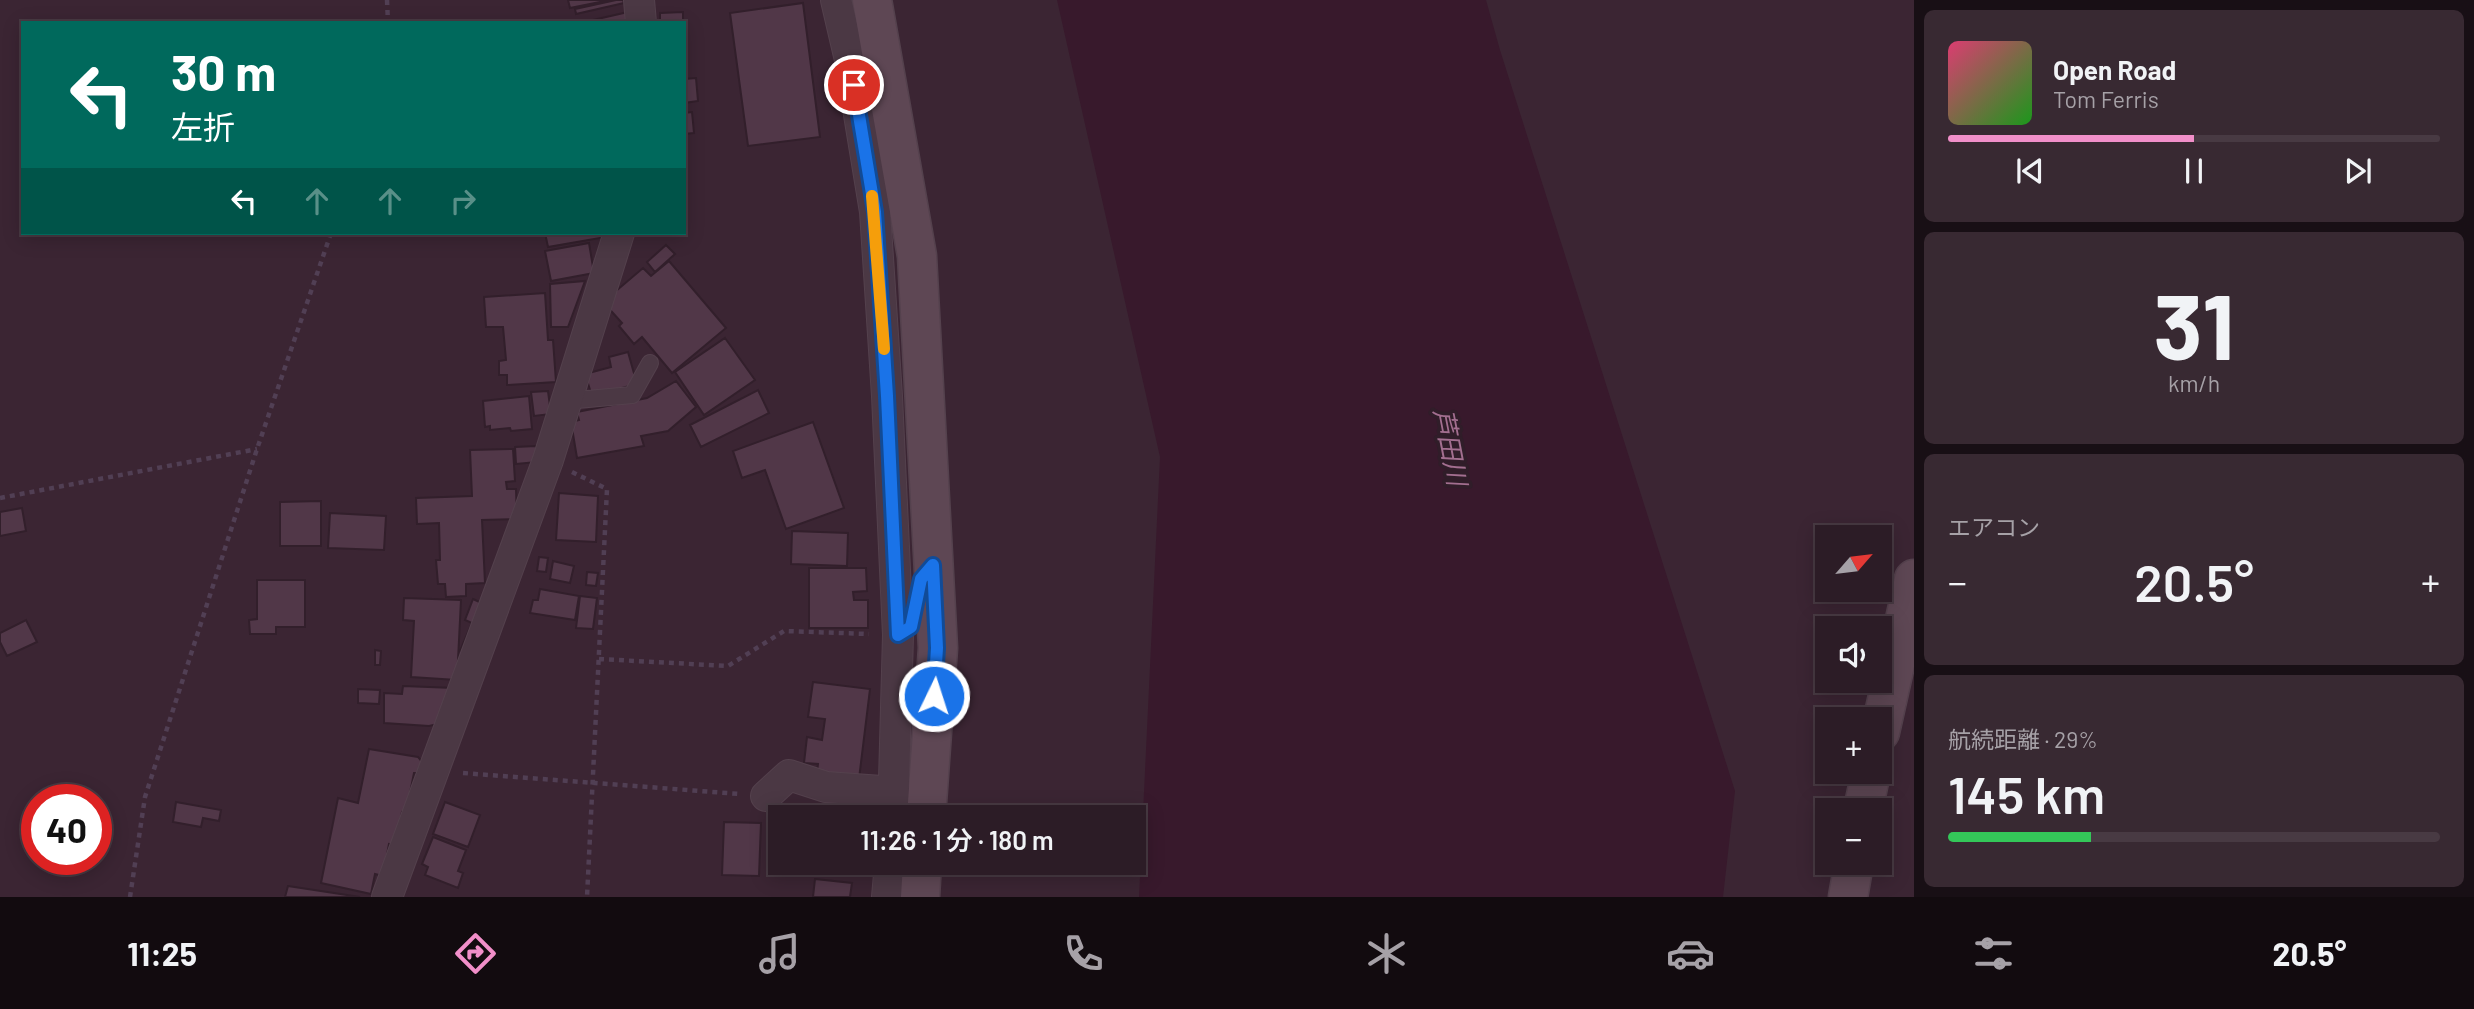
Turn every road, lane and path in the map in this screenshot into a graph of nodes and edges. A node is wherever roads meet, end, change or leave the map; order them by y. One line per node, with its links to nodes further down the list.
1 (387, 0): 5 (path)
2 (639, 0): 6 (street)
3 (836, 0): 16 (street)
4 (872, 0): 14 (street)
5 (388, 21)
6 (641, 21)
7 (330, 235): 11 (path)
8 (618, 235): 10 (street)
9 (650, 363): 10 (lane)
10 (566, 401): 12 (street)
11 (257, 449): 13 (path); 27 (path)
12 (548, 460): 17 (path); 19 (street)
13 (0, 498)
14 (933, 565): 16 (street); 23 (street)
15 (1914, 579): 18 (street)
16 (898, 635): 17 (path); 22 (street)
17 (598, 660): 20 (path)
18 (1886, 707)
19 (434, 771): 20 (path); 28 (street)
20 (592, 783): 21 (path); 29 (path)
21 (766, 796): 22 (street)
22 (894, 805)
23 (927, 805)
24 (889, 875): 30 (street)
25 (921, 875): 31 (street)
26 (1852, 875): 32 (street)
27 (131, 897)
28 (387, 897)
29 (586, 897)
30 (887, 897)
31 (920, 897)
32 (1848, 897)

